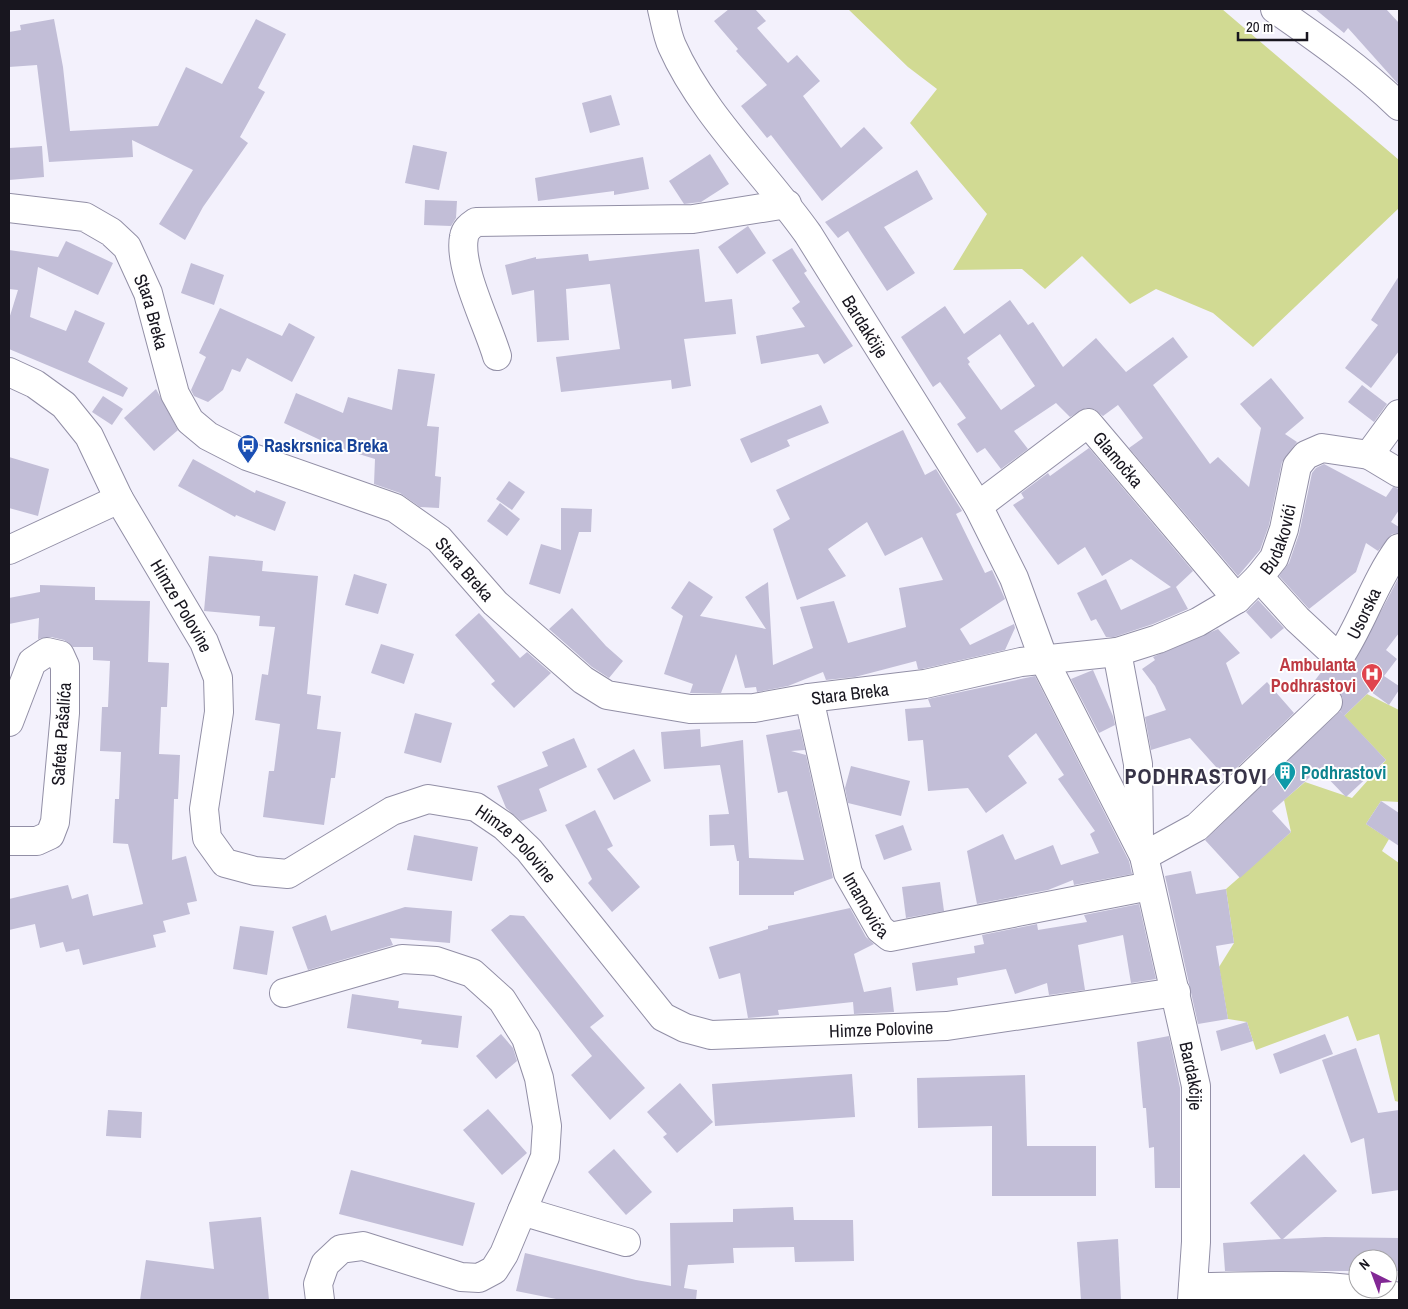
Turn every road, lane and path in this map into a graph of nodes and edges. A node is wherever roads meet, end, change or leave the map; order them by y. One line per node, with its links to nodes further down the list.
1 (662, 9): 4 (street, Bardakčije)
2 (1275, 9): 3 (street)
3 (1399, 106)
4 (787, 204): 6 (street); 12 (street, Bardakčije)
5 (9, 208): 19 (street, Stara Breka)
6 (497, 356)
7 (9, 372): 11 (street, Himze Polovine)
8 (1399, 414): 9 (street)
9 (1369, 456): 10 (street, Budakovići); 15 (street, Budakovići)
10 (1399, 473)
11 (119, 499): 14 (street); 27 (street, Himze Polovine)
12 (978, 506): 16 (street, Glamočka); 18 (street, Bardakčije)
13 (1399, 548): 15 (street, Usorska)
14 (9, 550)
15 (1259, 577): 16 (street, Budakovići)
16 (1238, 599): 17 (street, Budakovići)
17 (1117, 652): 18 (street); 22 (street, Bardakčije)
18 (1044, 660): 19 (street, Stara Breka); 23 (street, Bardakčije)
19 (809, 698): 26 (street, Imamovića)
20 (1328, 702): 25 (street)
21 (9, 722): 24 (street, Safeta Pašalića)
22 (1138, 764): 23 (street); 25 (street, Bardakčije)
23 (1103, 772): 25 (street, Bardakčije)
24 (9, 841)
25 (1142, 851): 26 (street, Bardakčije)
26 (1150, 886): 27 (street, Bardakčije)
27 (1176, 992): 32 (street, Bardakčije)
28 (284, 993): 29 (street)
29 (522, 1211): 30 (street); 33 (street)
30 (626, 1242)
31 (1348, 1292): 32 (street)
32 (1192, 1294)
33 (320, 1300)

